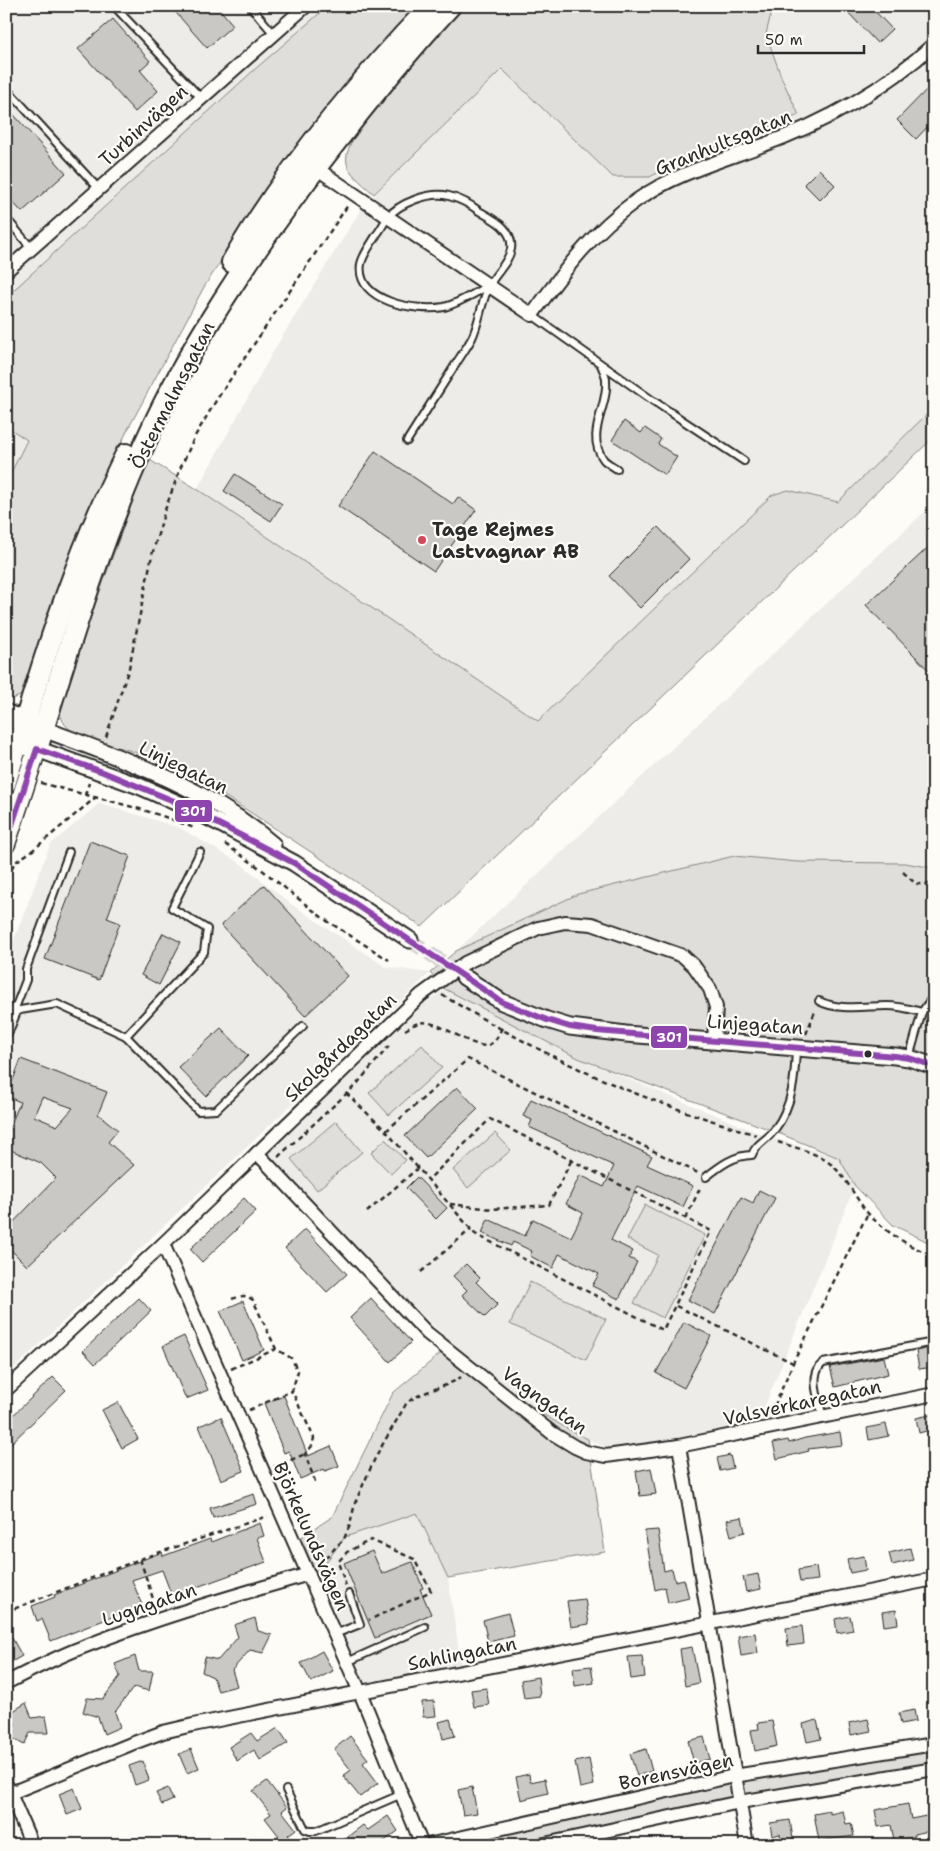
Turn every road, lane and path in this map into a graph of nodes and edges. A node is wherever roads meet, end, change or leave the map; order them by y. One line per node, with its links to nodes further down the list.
1 (114, 6): 9 (lane)
2 (250, 6): 6 (lane)
3 (306, 6): 6 (street, Turbinvägen)
4 (431, 6): 10 (main road, Östermalmsgatan)
5 (450, 6): 10 (main road, Östermalmsgatan)
6 (274, 34): 9 (street, Turbinvägen)
7 (934, 44): 18 (street, Granhultsgatan)
8 (6, 88): 11 (lane)
9 (201, 98): 11 (street, Turbinvägen)
10 (308, 163): 12 (street); 24 (main road, Östermalmsgatan)
11 (100, 188): 15 (street, Turbinvägen)
12 (355, 194): 13 (street); 26 (path)
13 (388, 217): 17 (street); 17 (lane); 17 (lane)
14 (6, 218): 15 (lane)
15 (32, 248): 16 (street, Turbinvägen)
16 (7, 270)
17 (489, 285): 18 (street); 20 (lane)
18 (532, 314): 19 (lane)
19 (600, 364): 21 (lane); 22 (lane)
20 (407, 441)
21 (744, 461)
22 (617, 469)
23 (6, 715): 24 (main road)
24 (34, 726): 25 (main road, Östermalmsgatan); 37 (street, Linjegatan)
25 (21, 742): 29 (main road, Östermalmsgatan); 34 (main road, Östermalmsgatan); 37 (street, Linjegatan)
26 (103, 745)
27 (36, 781): 30 (path)
28 (90, 782): 30 (path)
29 (6, 784)
30 (85, 795): 31 (path)
31 (95, 798): 32 (path); 40 (path)
32 (201, 831)
33 (217, 840): 42 (path)
34 (6, 844)
35 (69, 852): 47 (lane)
36 (200, 852): 53 (lane)
37 (294, 863): 41 (street, Linjegatan)
38 (902, 872): 39 (path)
39 (934, 884)
40 (6, 886)
41 (410, 940)
42 (389, 960)
43 (464, 977): 54 (street, Linjegatan)
44 (438, 993): 50 (path)
45 (934, 995): 48 (lane)
46 (819, 1001): 48 (lane)
47 (14, 1011): 51 (street); 53 (lane)
48 (922, 1012): 57 (lane)
49 (304, 1026): 53 (lane)
50 (502, 1028): 52 (path); 61 (path)
51 (6, 1031)
52 (404, 1031)
53 (126, 1036)
54 (714, 1041): 56 (street, Linjegatan); 62 (street, Skolgårdagatan)
55 (392, 1043): 59 (path)
56 (796, 1047): 57 (street, Linjegatan); 61 (lane)
57 (910, 1058): 58 (street, Linjegatan)
58 (934, 1066)
59 (346, 1093): 60 (path); 64 (path)
60 (386, 1131): 65 (path); 66 (path)
61 (767, 1139): 66 (lane); 70 (path)
62 (257, 1153): 64 (street, Vagngatan); 73 (street, Skolgårdagatan)
63 (571, 1161): 67 (path); 68 (path); 71 (path)
64 (269, 1166): 81 (street, Vagngatan)
65 (418, 1168): 67 (path); 69 (path)
66 (706, 1177): 71 (path)
67 (428, 1180): 68 (path)
68 (449, 1203): 72 (path)
69 (367, 1212)
70 (868, 1213): 74 (path); 80 (path)
71 (686, 1218): 77 (path)
72 (470, 1228): 75 (path); 77 (path)
73 (163, 1244): 82 (street, Björkelundsvägen); 83 (street, Skolgårdagatan)
74 (934, 1256)
75 (421, 1272)
76 (232, 1300): 79 (path)
77 (676, 1306): 80 (path)
78 (934, 1342): 87 (lane)
79 (276, 1349): 82 (path); 84 (path)
80 (793, 1363): 88 (path)
81 (469, 1367): 89 (street, Vagngatan); 95 (path)
82 (220, 1374): 86 (street, Björkelundsvägen)
83 (6, 1390)
84 (292, 1391): 86 (path); 90 (path)
85 (934, 1394): 87 (street, Valsverkaregatan)
86 (238, 1414): 91 (street, Björkelundsvägen)
87 (823, 1417): 88 (street, Valsverkaregatan)
88 (774, 1427): 89 (street, Valsverkaregatan)
89 (679, 1446): 100 (street)
90 (305, 1454): 91 (path); 92 (path)
91 (263, 1471): 93 (street, Björkelundsvägen)
92 (316, 1484)
93 (281, 1512): 94 (path); 95 (street, Björkelundsvägen)
94 (140, 1559): 98 (path); 99 (path)
95 (309, 1574): 99 (street, Lugngatan); 103 (street, Björkelundsvägen)
96 (934, 1579): 100 (street, Sahlingatan)
97 (349, 1594): 101 (lane); 101 (path)
98 (6, 1612)
99 (160, 1620): 105 (street, Lugngatan)
100 (708, 1623): 106 (street, Sahlingatan); 109 (street)
101 (360, 1624): 103 (lane)
102 (425, 1627): 104 (lane)
103 (335, 1634): 104 (street, Björkelundsvägen)
104 (347, 1662): 106 (street, Björkelundsvägen)
105 (6, 1682)
106 (360, 1692): 111 (street, Sahlingatan); 112 (street, Björkelundsvägen)
107 (934, 1744): 109 (street, Borensvägen)
108 (934, 1769): 113 (street)
109 (734, 1776): 113 (street); 116 (street, Borensvägen)
110 (286, 1790): 112 (lane)
111 (8, 1791): 114 (street)
112 (402, 1794): 115 (street, Björkelundsvägen)
113 (740, 1802): 117 (street); 118 (street)
114 (32, 1845)
115 (422, 1845)
116 (428, 1845)
117 (540, 1845)
118 (747, 1845)

